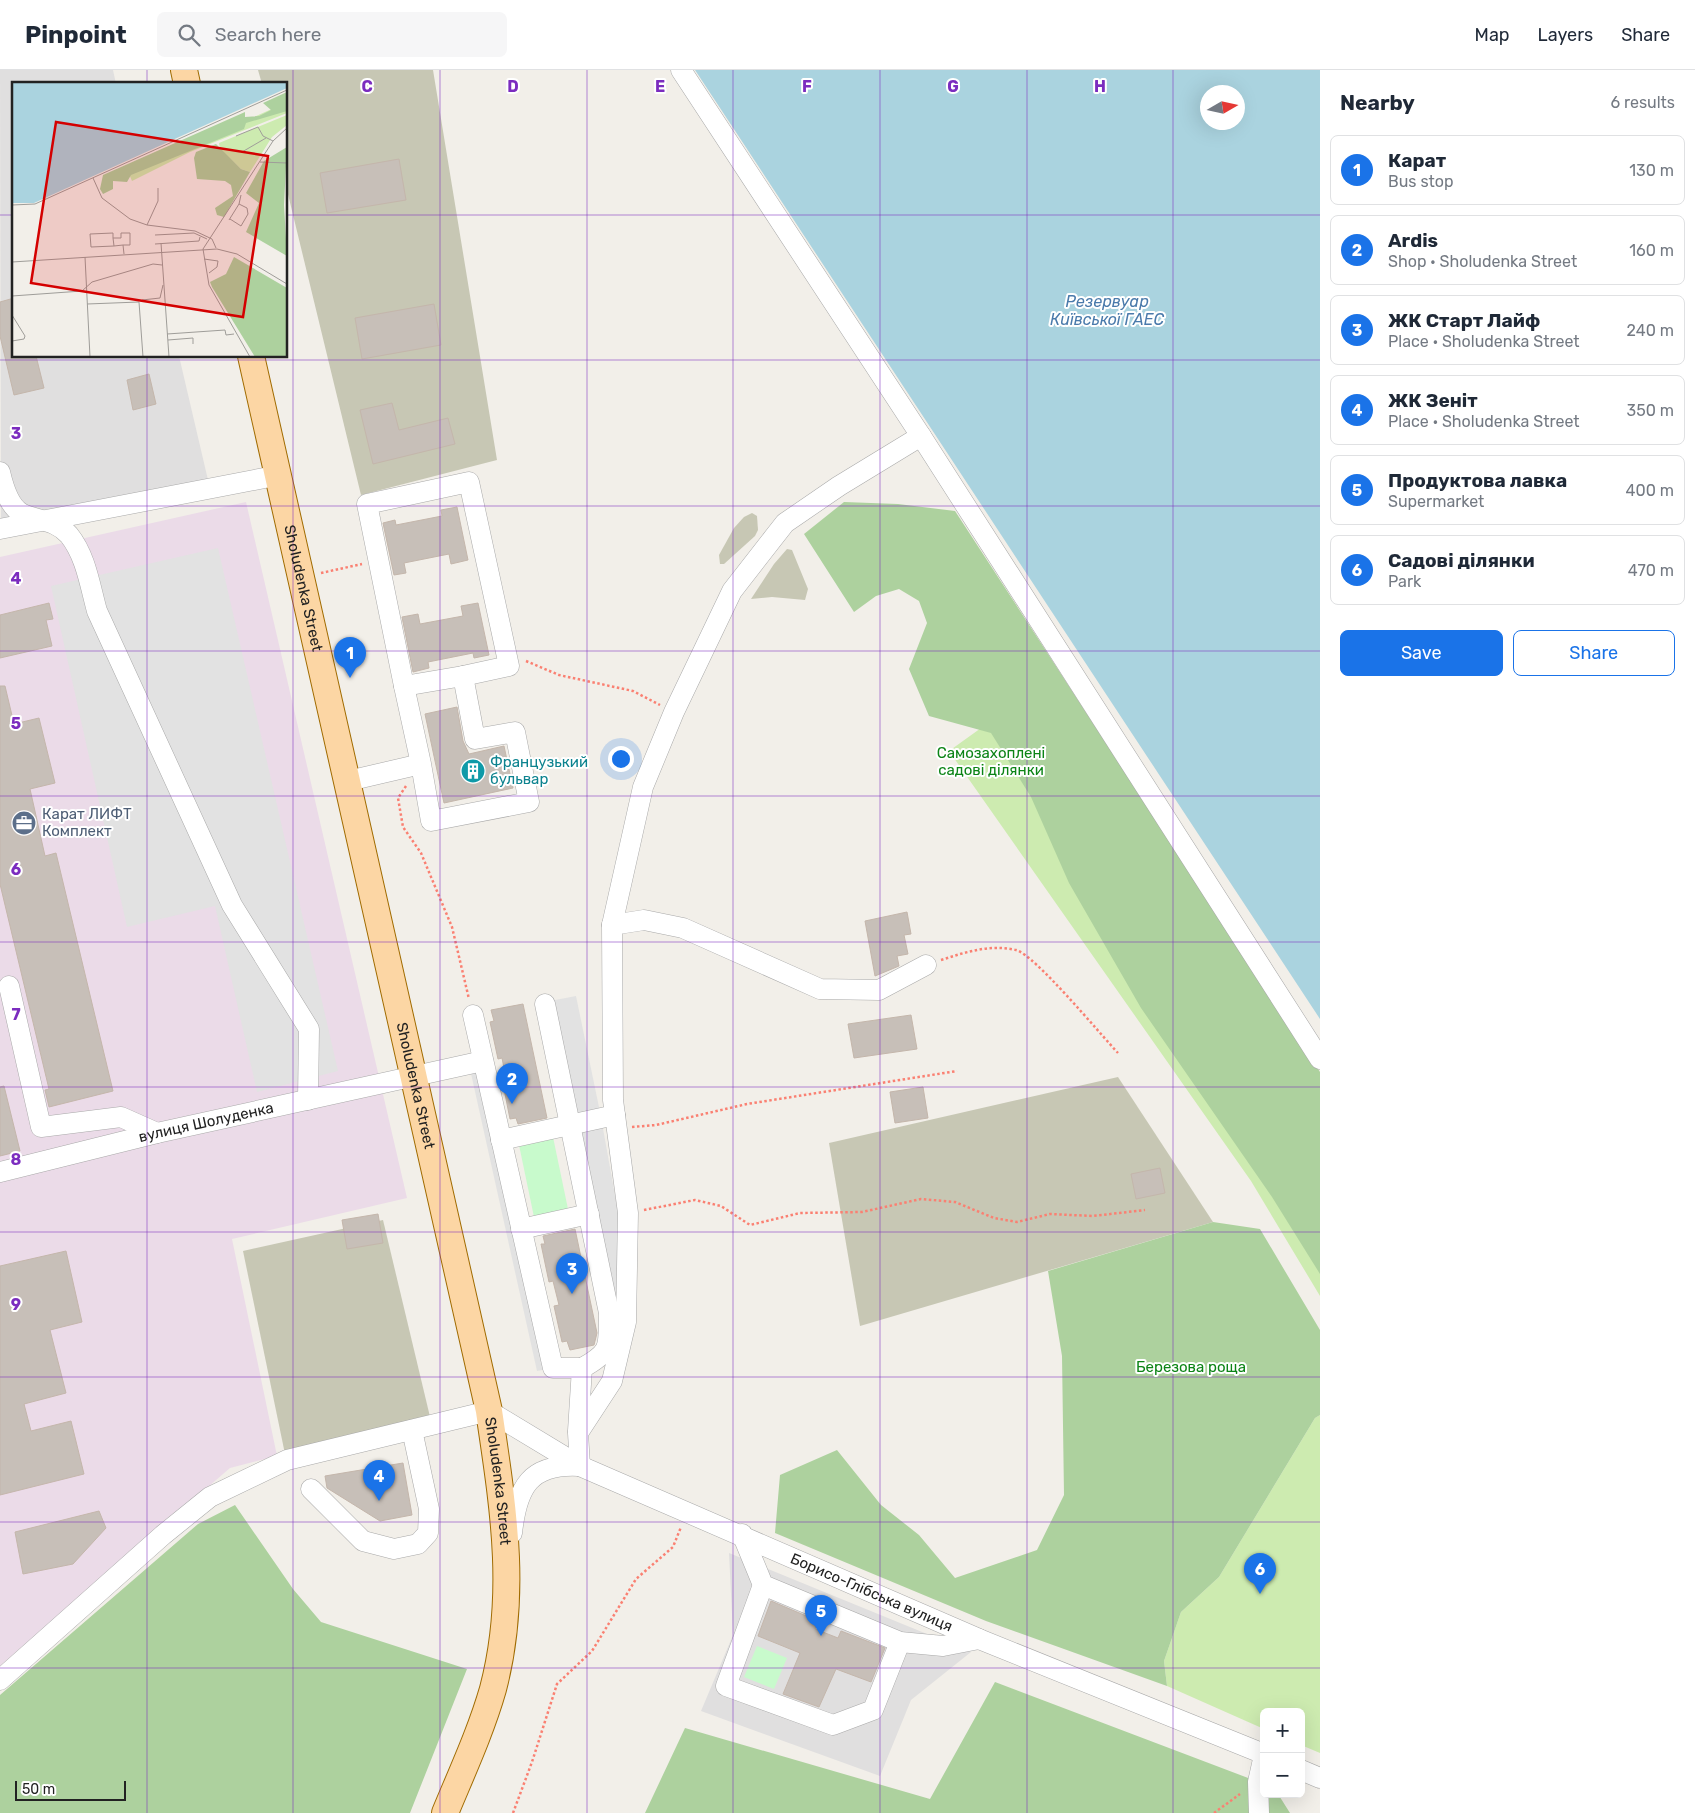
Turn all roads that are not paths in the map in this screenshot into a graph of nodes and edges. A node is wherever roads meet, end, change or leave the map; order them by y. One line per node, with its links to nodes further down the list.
1 (681, 70): 3 (street)
2 (251, 358): 5 (main road, Sholudenka Street)
3 (921, 436): 12 (street); 17 (street)
4 (0, 472): 6 (street)
5 (280, 475): 6 (street); 11 (main road, Sholudenka Street)
6 (47, 520): 7 (street); 20 (street)
7 (0, 529)
8 (463, 676): 9 (street); 9 (street); 10 (street)
9 (404, 686): 10 (street)
10 (421, 764): 11 (street)
11 (348, 781): 19 (main road, Sholudenka Street)
12 (612, 925): 13 (street); 21 (street)
13 (926, 965)
14 (9, 986): 23 (street)
15 (545, 1004): 22 (street)
16 (473, 1015): 18 (street)
17 (1320, 1059)
18 (483, 1061): 19 (street, вулиця Шолуденка); 24 (street)
19 (413, 1077): 20 (street, вулиця Шолуденка); 29 (main road, Sholudenka Street)
20 (308, 1100): 23 (street, вулиця Шолуденка)
21 (615, 1122): 22 (street); 31 (street)
22 (570, 1124): 24 (street); 26 (street)
23 (157, 1133): 25 (street, вулиця Шолуденка)
24 (501, 1140): 27 (street)
25 (0, 1172)
26 (588, 1214): 27 (street); 28 (street)
27 (521, 1229): 28 (street)
28 (582, 1368): 31 (street)
29 (489, 1411): 30 (street); 32 (street, Борисо-Глібська вулиця); 35 (main road, Sholudenka Street)
30 (412, 1430): 33 (street); 39 (street)
31 (578, 1433): 32 (street)
32 (580, 1466): 34 (street, Борисо-Глібська вулиця); 35 (street)
33 (311, 1489)
34 (742, 1534): 36 (street); 37 (street, Борисо-Глібська вулиця)
35 (508, 1575): 44 (main road, Sholudenka Street)
36 (763, 1585): 38 (street); 38 (street)
37 (979, 1639): 38 (street); 40 (street, Борисо-Глібська вулиця)
38 (900, 1642)
39 (0, 1680)
40 (1262, 1753)
41 (1305, 1772): 43 (street)
42 (1260, 1773): 45 (street)
43 (1320, 1778)
44 (445, 1813)
45 (1259, 1813)

